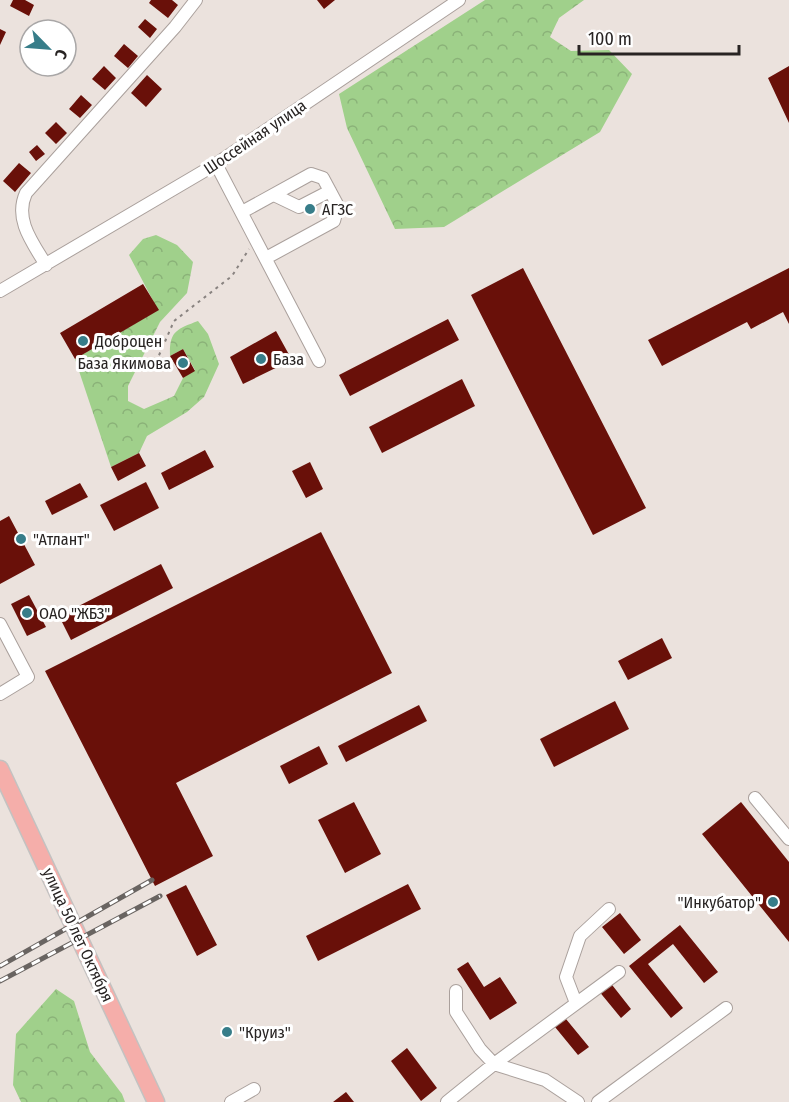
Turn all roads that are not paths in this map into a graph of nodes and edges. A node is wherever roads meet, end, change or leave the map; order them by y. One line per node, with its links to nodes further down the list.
1 (196, 0): 8 (street)
2 (459, 0): 3 (street, Шоссейная улица)
3 (216, 164): 6 (street); 8 (street, Шоссейная улица)
4 (330, 191): 5 (street); 5 (street); 7 (street)
5 (274, 195): 6 (street)
6 (242, 212): 7 (street)
7 (266, 258): 10 (street)
8 (46, 265): 9 (street, Шоссейная улица)
9 (0, 291)
10 (319, 361)
11 (0, 624): 12 (street)
12 (0, 694)
13 (0, 769): 23 (main road, улица 50 лет Октября)
14 (755, 798): 15 (street)
15 (789, 839)
16 (609, 909): 19 (street)
17 (619, 972): 19 (street)
18 (456, 991): 21 (street)
19 (576, 1003): 21 (street)
20 (726, 1008): 27 (street)
21 (494, 1064): 25 (street); 26 (street)
22 (254, 1089): 24 (street)
23 (156, 1102)
24 (231, 1102)
25 (447, 1102)
26 (578, 1102)
27 (598, 1102)

